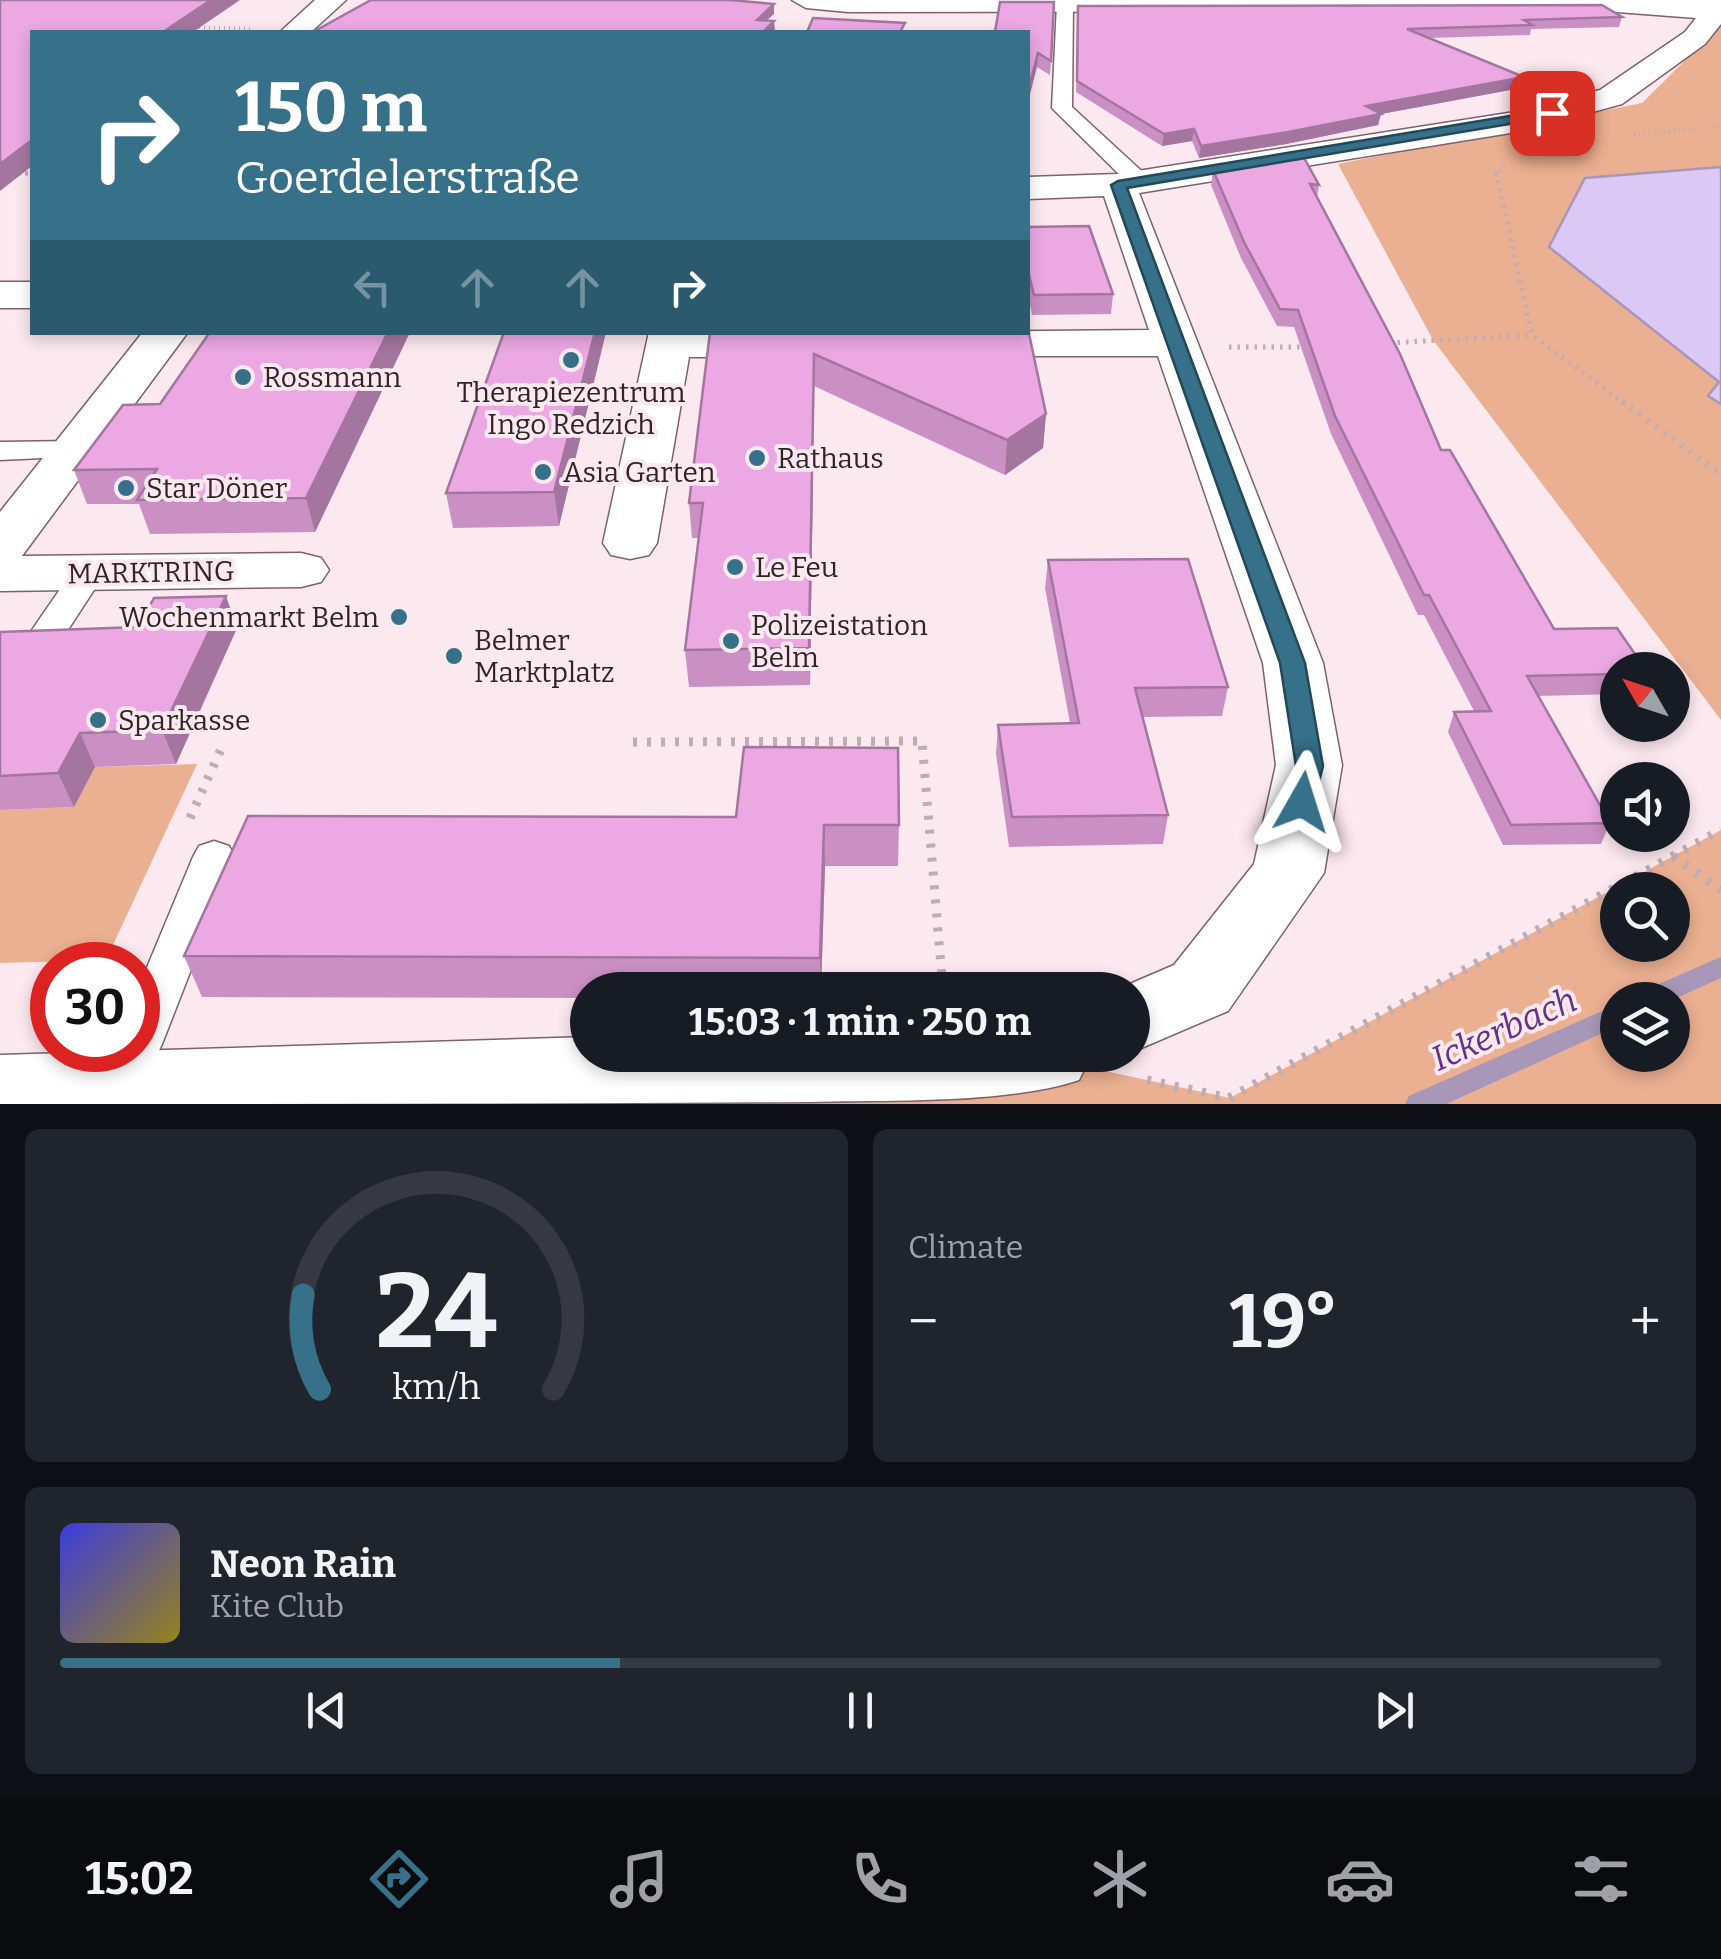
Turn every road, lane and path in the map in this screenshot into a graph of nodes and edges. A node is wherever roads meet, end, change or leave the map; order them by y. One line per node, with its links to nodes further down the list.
1 (332, 0): 10 (street)
2 (806, 0): 3 (street)
3 (850, 2): 4 (street); 11 (street)
4 (1065, 4): 5 (street); 17 (lane)
5 (1718, 8): 17 (street)
6 (190, 28): 7 (path)
7 (210, 28): 8 (path); 9 (path)
8 (207, 30)
9 (267, 30)
10 (297, 30)
11 (828, 30)
12 (1721, 125): 13 (path)
13 (1614, 138)
14 (1519, 159): 22 (path)
15 (30, 173): 16 (path)
16 (0, 174)
17 (1129, 184): 18 (street); 24 (street)
18 (1030, 188)
19 (0, 295): 20 (street)
20 (30, 295)
21 (164, 335): 29 (street)
22 (1532, 335): 25 (path); 31 (path)
23 (670, 338): 26 (street); 32 (street)
24 (1176, 343): 27 (street); 28 (path); 45 (street)
25 (1374, 343)
26 (824, 344)
27 (921, 344)
28 (1315, 346)
29 (76, 450): 30 (lane); 33 (street)
30 (0, 451)
31 (1721, 475)
32 (630, 544)
33 (0, 548)
34 (301, 570): 35 (street, MARKTRING)
35 (88, 573): 36 (street, MARKTRING); 37 (lane)
36 (0, 574)
37 (36, 651)
38 (633, 742): 43 (path)
39 (1721, 830): 40 (path)
40 (1672, 856): 42 (path); 49 (path)
41 (214, 857): 44 (lane)
42 (1721, 890)
43 (941, 972)
44 (160, 989)
45 (1150, 1011)
46 (570, 1058): 47 (street)
47 (160, 1060)
48 (82, 1072): 50 (street)
49 (1117, 1072)
50 (0, 1092)

